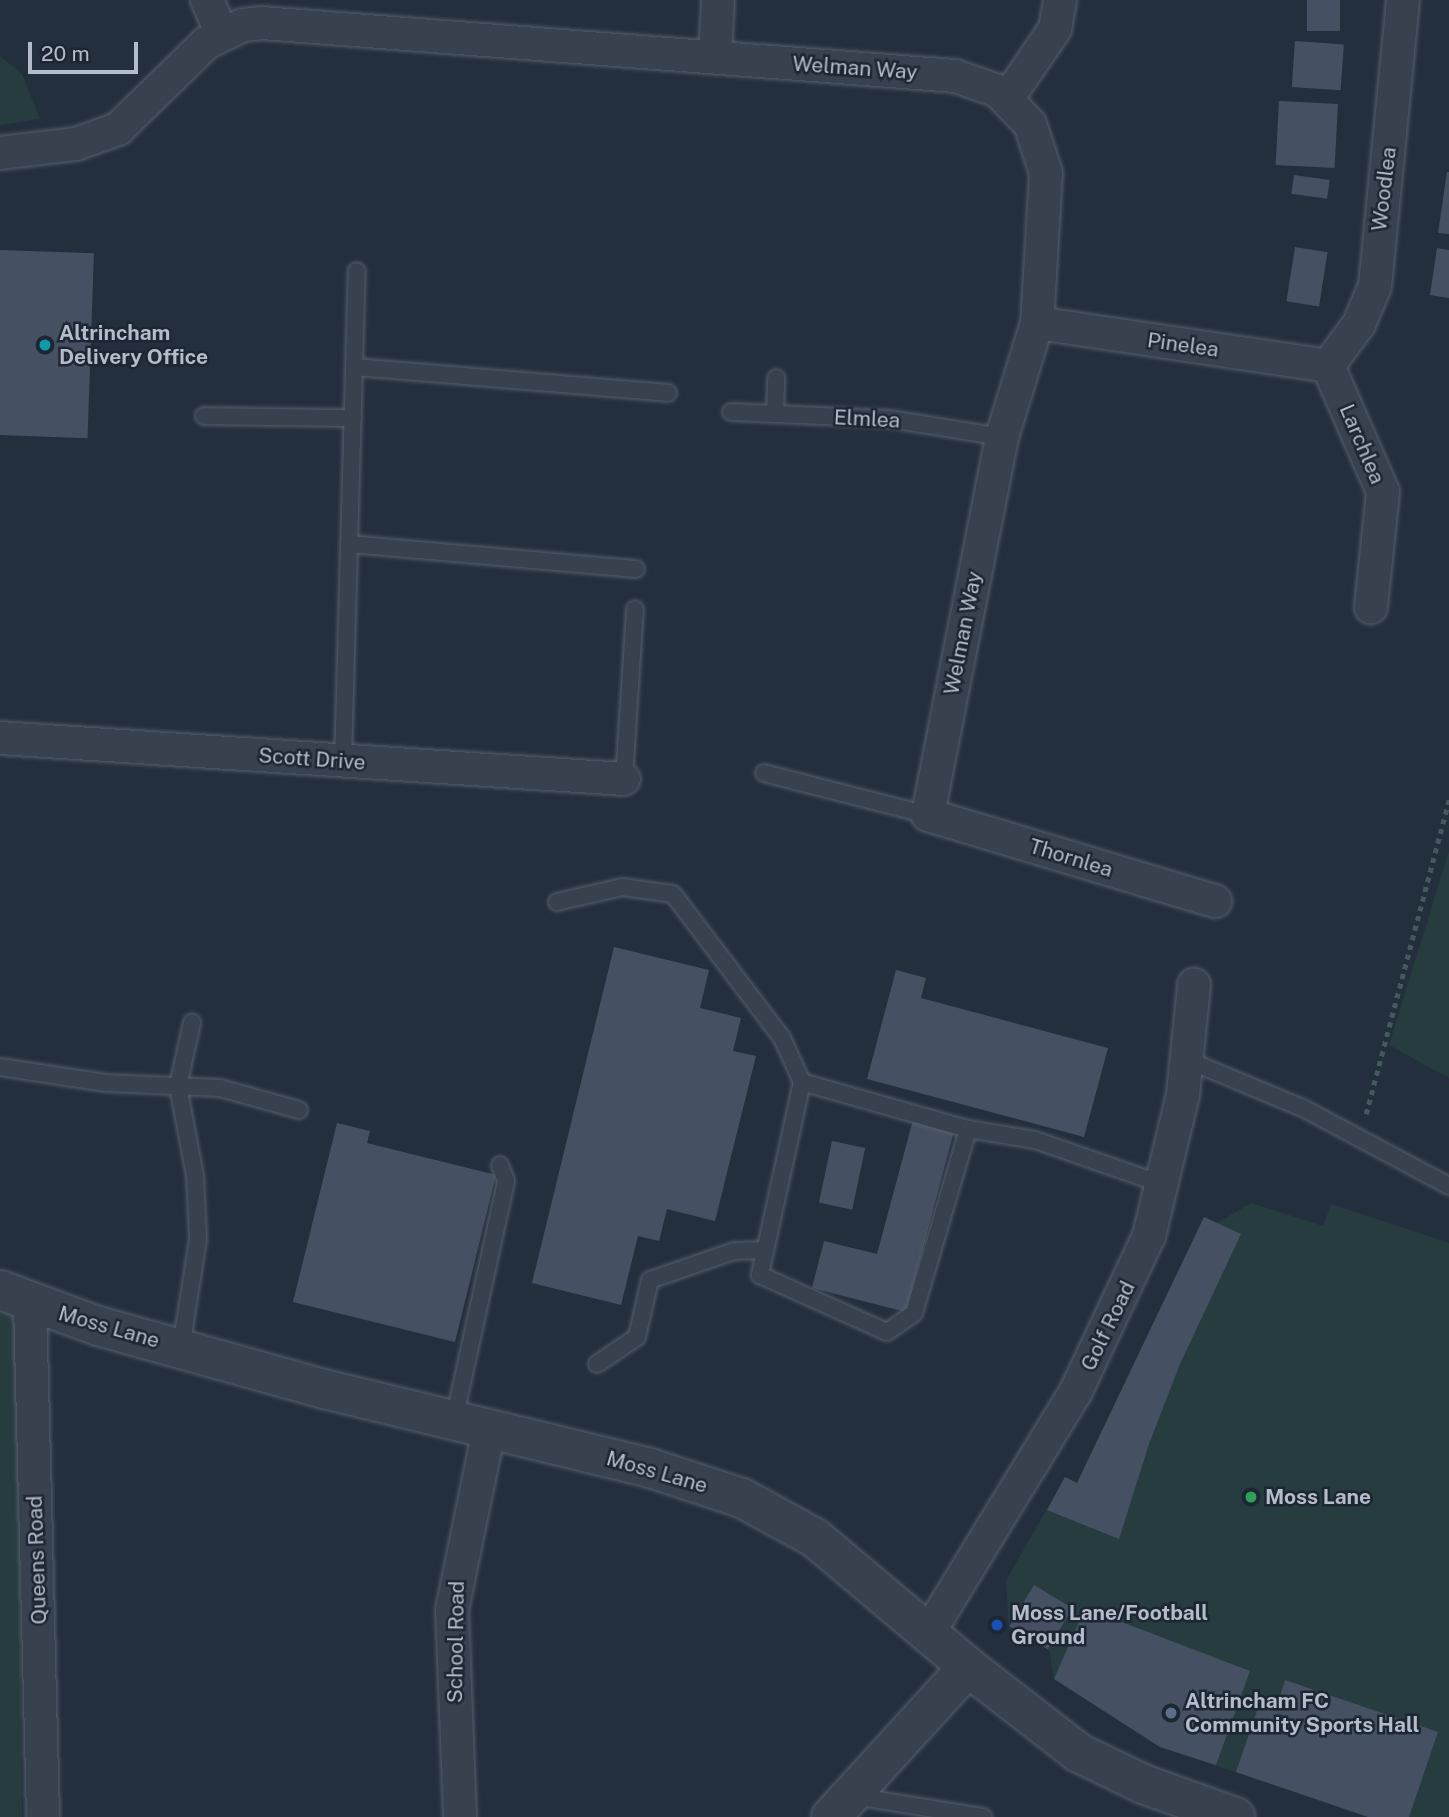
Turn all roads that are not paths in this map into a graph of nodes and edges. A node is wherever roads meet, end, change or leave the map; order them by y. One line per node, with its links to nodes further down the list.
1 (207, 0): 5 (street)
2 (718, 0): 6 (street)
3 (1060, 0): 7 (street)
4 (1403, 0): 11 (street, Woodlea)
5 (222, 34): 6 (street, Welman Way); 8 (street, Welman Way)
6 (715, 57): 7 (street, Welman Way)
7 (1007, 99): 10 (street, Welman Way)
8 (0, 153)
9 (356, 271): 12 (lane)
10 (1037, 323): 11 (street, Pinelea); 19 (street, Welman Way)
11 (1328, 366): 22 (street, Larchlea)
12 (354, 367): 14 (lane); 18 (lane)
13 (776, 378): 16 (lane)
14 (668, 393)
15 (731, 412): 16 (lane, Elmlea)
16 (775, 414): 19 (lane, Elmlea)
17 (204, 416): 18 (lane)
18 (353, 418): 20 (lane)
19 (1002, 437): 28 (street, Welman Way)
20 (349, 544): 21 (lane); 25 (lane)
21 (636, 569)
22 (1371, 607)
23 (635, 609): 27 (lane)
24 (0, 738): 25 (street, Scott Drive)
25 (344, 762): 27 (street, Scott Drive)
26 (764, 773): 28 (lane)
27 (624, 779)
28 (928, 815): 29 (street, Thornlea)
29 (1215, 901)
30 (557, 902): 35 (lane)
31 (1194, 985): 33 (street, Golf Road)
32 (192, 1023): 36 (lane)
33 (1185, 1059): 40 (street, Golf Road); 41 (lane)
34 (0, 1068): 36 (lane)
35 (802, 1082): 38 (lane); 42 (lane)
36 (178, 1086): 37 (lane); 44 (lane)
37 (299, 1110)
38 (968, 1129): 40 (lane); 42 (lane)
39 (500, 1165): 46 (lane)
40 (1164, 1185): 47 (street, Golf Road)
41 (1449, 1186)
42 (765, 1250): 45 (lane)
43 (15, 1297): 44 (street, Moss Lane); 51 (street, Queens Road)
44 (181, 1348): 46 (street, Moss Lane)
45 (597, 1364)
46 (471, 1425): 47 (street, Moss Lane); 52 (street, School Road)
47 (929, 1632): 48 (street, Moss Lane)
48 (968, 1667): 49 (street); 50 (street, Moss Lane)
49 (842, 1806): 53 (lane)
50 (1211, 1813)
51 (43, 1817)
52 (460, 1817)
53 (983, 1817)

